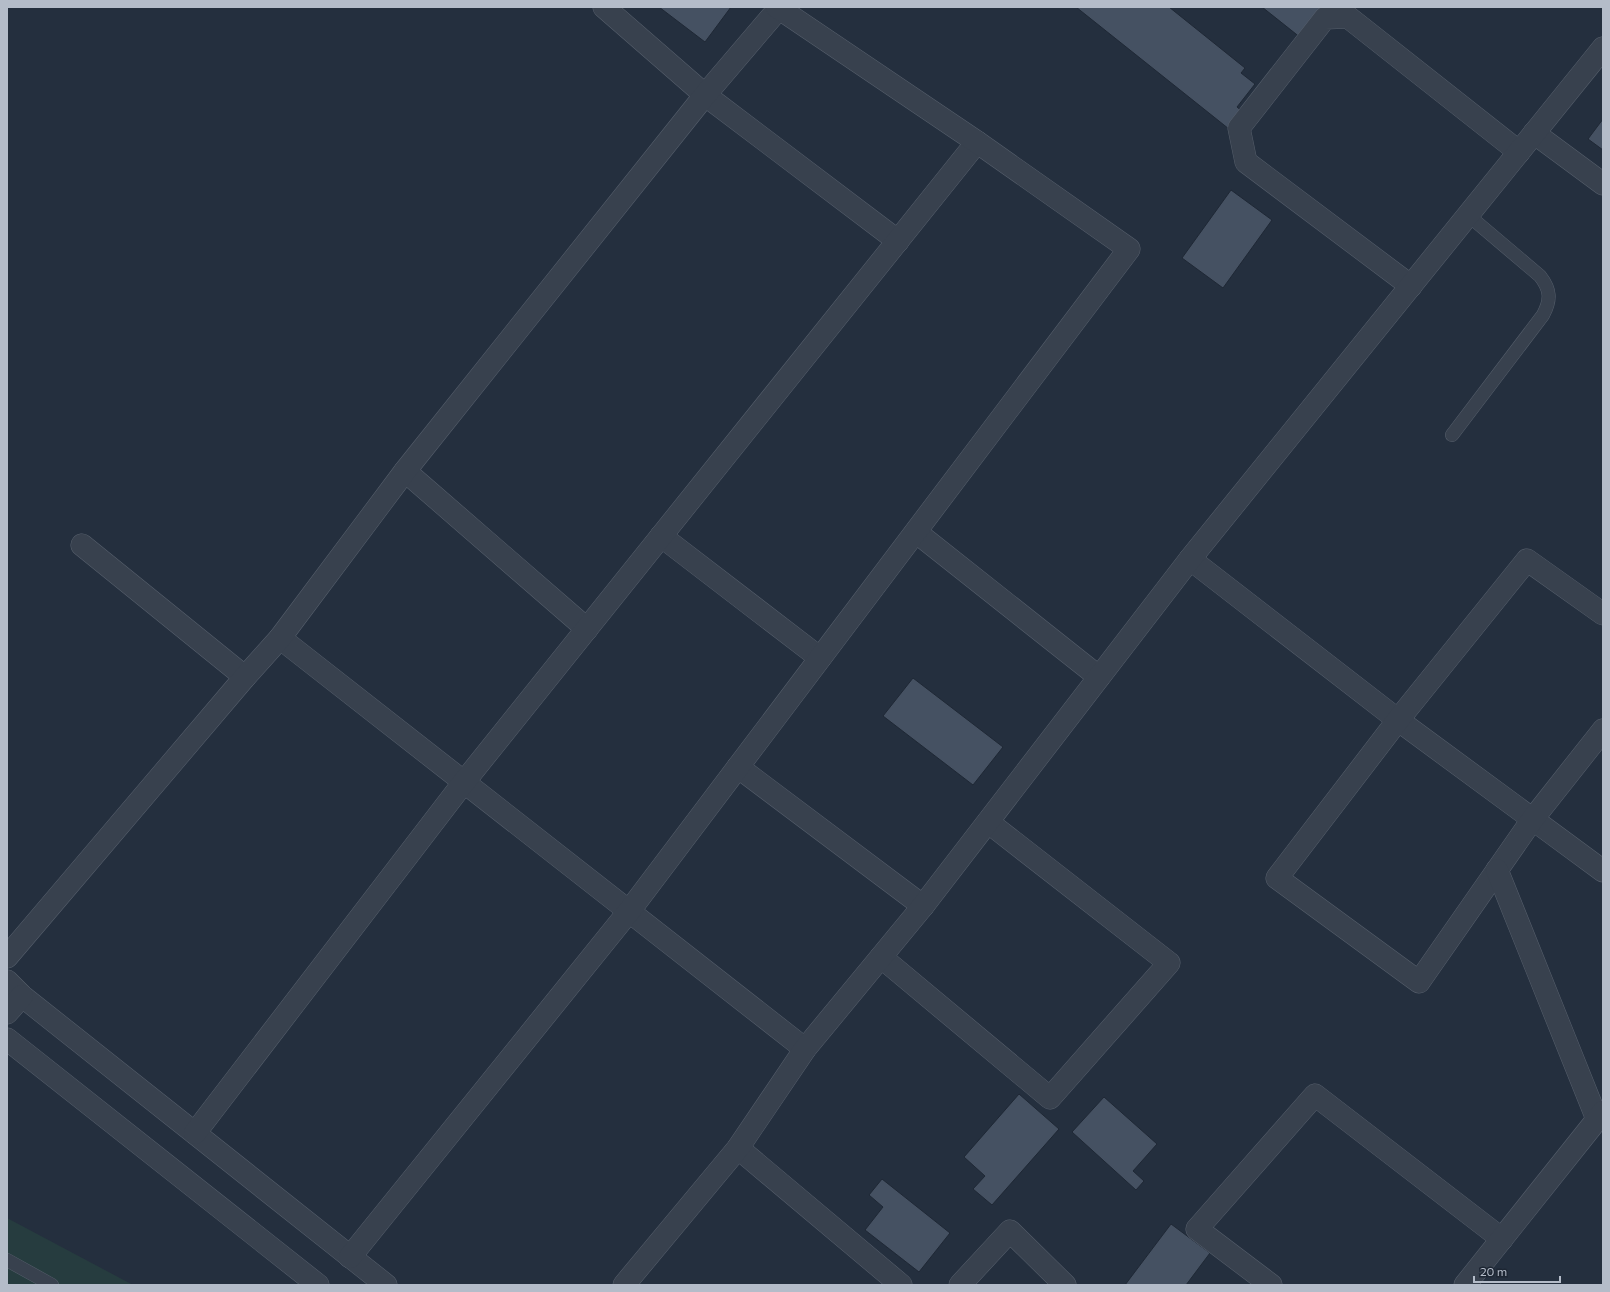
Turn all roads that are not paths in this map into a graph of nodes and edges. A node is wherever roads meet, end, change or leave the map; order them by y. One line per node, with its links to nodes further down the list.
1 (604, 7): 4 (street)
2 (779, 7): 4 (street); 6 (street)
3 (1603, 48): 5 (street)
4 (705, 95): 10 (street); 13 (street)
5 (1534, 133): 7 (street); 8 (street)
6 (977, 142): 10 (street); 14 (street)
7 (1519, 152): 9 (street); 11 (street)
8 (1603, 184)
9 (1468, 215): 11 (street); 12 (lane)
10 (898, 242): 15 (street)
11 (1411, 286): 17 (street)
12 (1452, 435)
13 (405, 471): 19 (street); 20 (street)
14 (916, 532): 21 (street); 23 (street)
15 (661, 536): 19 (street); 21 (street)
16 (82, 545): 22 (street)
17 (1190, 559): 23 (street); 24 (street)
18 (1603, 614): 24 (street)
19 (587, 629): 27 (street)
20 (280, 638): 22 (street); 27 (street)
21 (820, 658): 26 (street)
22 (245, 677): 34 (street)
23 (1099, 677): 29 (street)
24 (1398, 720): 28 (street); 30 (street)
25 (1603, 730): 28 (street)
26 (738, 767): 32 (street); 33 (street)
27 (464, 782): 33 (street); 42 (street)
28 (1532, 820): 30 (street); 31 (street)
29 (988, 822): 32 (street); 35 (street)
30 (1497, 870): 41 (street)
31 (1603, 871)
32 (923, 906): 35 (street)
33 (630, 910): 40 (street); 45 (street)
34 (7, 957)
35 (881, 957): 40 (street)
36 (7, 981): 37 (street)
37 (22, 996): 38 (street); 42 (street)
38 (7, 1013)
39 (9, 1046): 49 (street)
40 (805, 1049): 43 (street)
41 (1600, 1116): 44 (street)
42 (195, 1133): 45 (street)
43 (738, 1148): 47 (street); 51 (street)
44 (1502, 1239): 54 (street); 55 (street)
45 (350, 1257): 50 (street)
46 (7, 1260): 48 (lane)
47 (634, 1281)
48 (52, 1285)
49 (318, 1285)
50 (386, 1285)
51 (901, 1285)
52 (960, 1285): 53 (street)
53 (1066, 1285)
54 (1271, 1285)
55 (1466, 1285)

